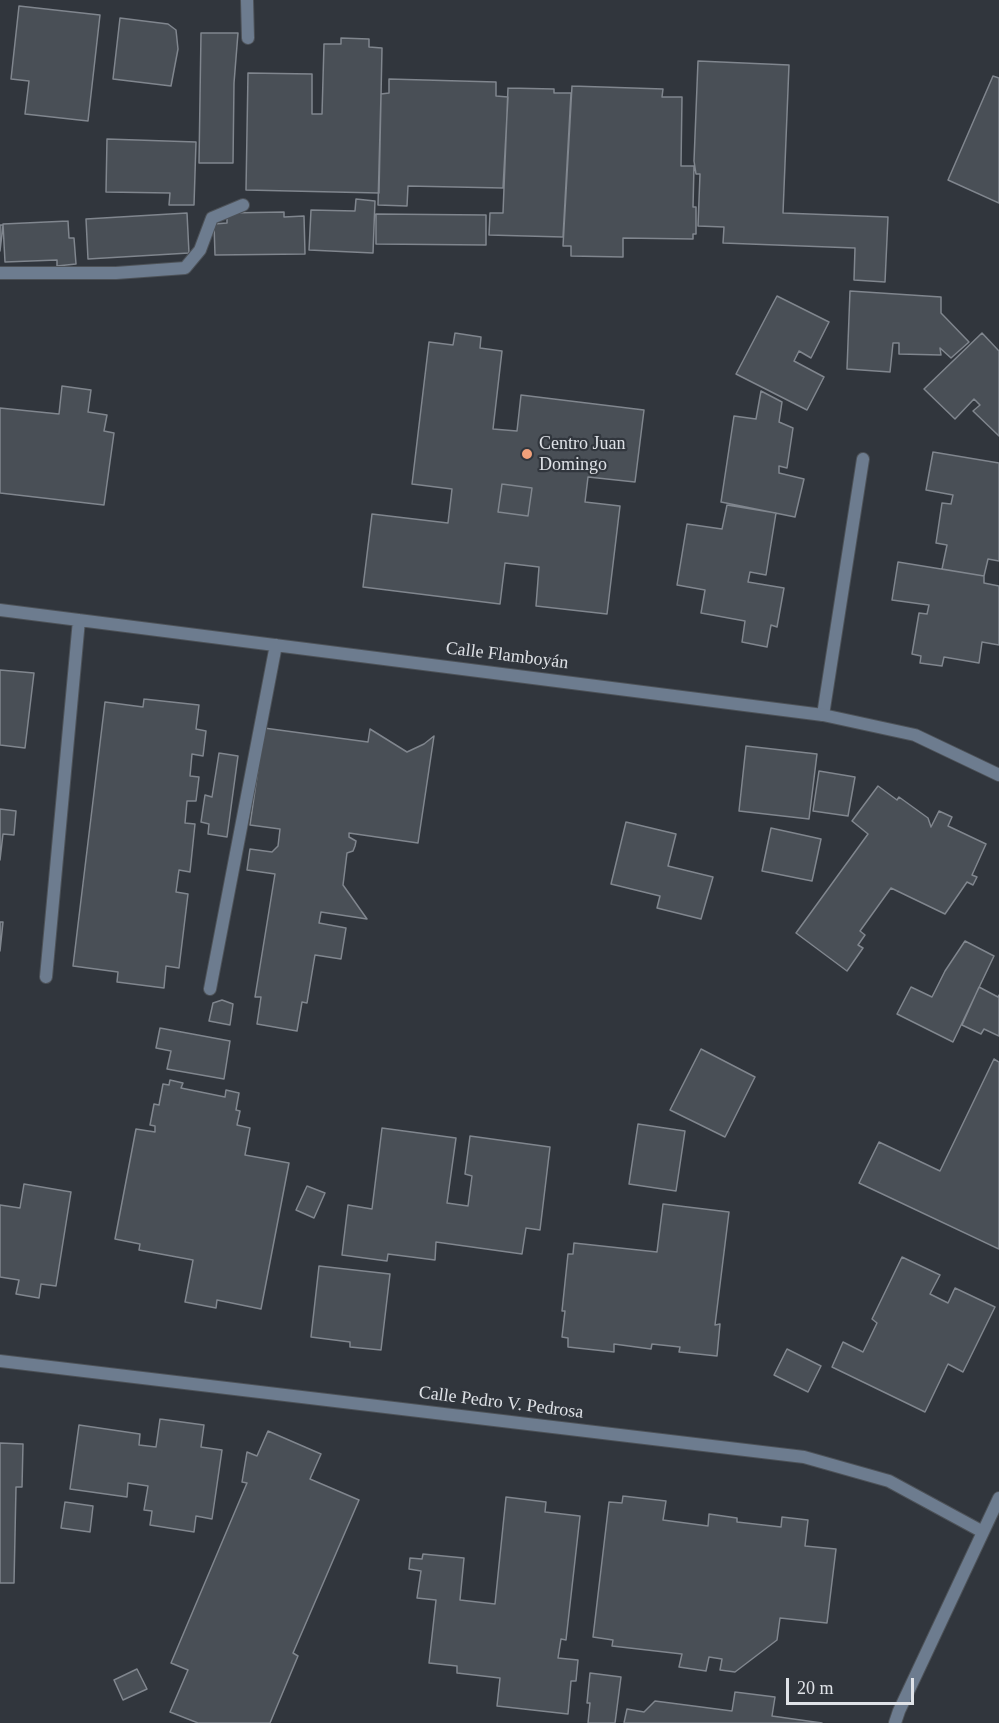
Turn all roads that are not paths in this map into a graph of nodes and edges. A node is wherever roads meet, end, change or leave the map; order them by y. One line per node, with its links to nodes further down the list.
1 (247, 0): 2 (street)
2 (248, 38)
3 (243, 205): 4 (street)
4 (0, 273)
5 (863, 459): 9 (street)
6 (0, 610): 7 (street, Calle Flamboyán)
7 (79, 620): 8 (street, Calle Flamboyán); 11 (street)
8 (276, 645): 9 (street, Calle Flamboyán); 12 (street)
9 (823, 715): 10 (street, Calle Flamboyán)
10 (999, 775)
11 (46, 977)
12 (210, 989)
13 (0, 1361): 15 (street, Calle Pedro V. Pedrosa)
14 (999, 1498): 15 (street)
15 (983, 1532): 16 (street)
16 (895, 1723)

